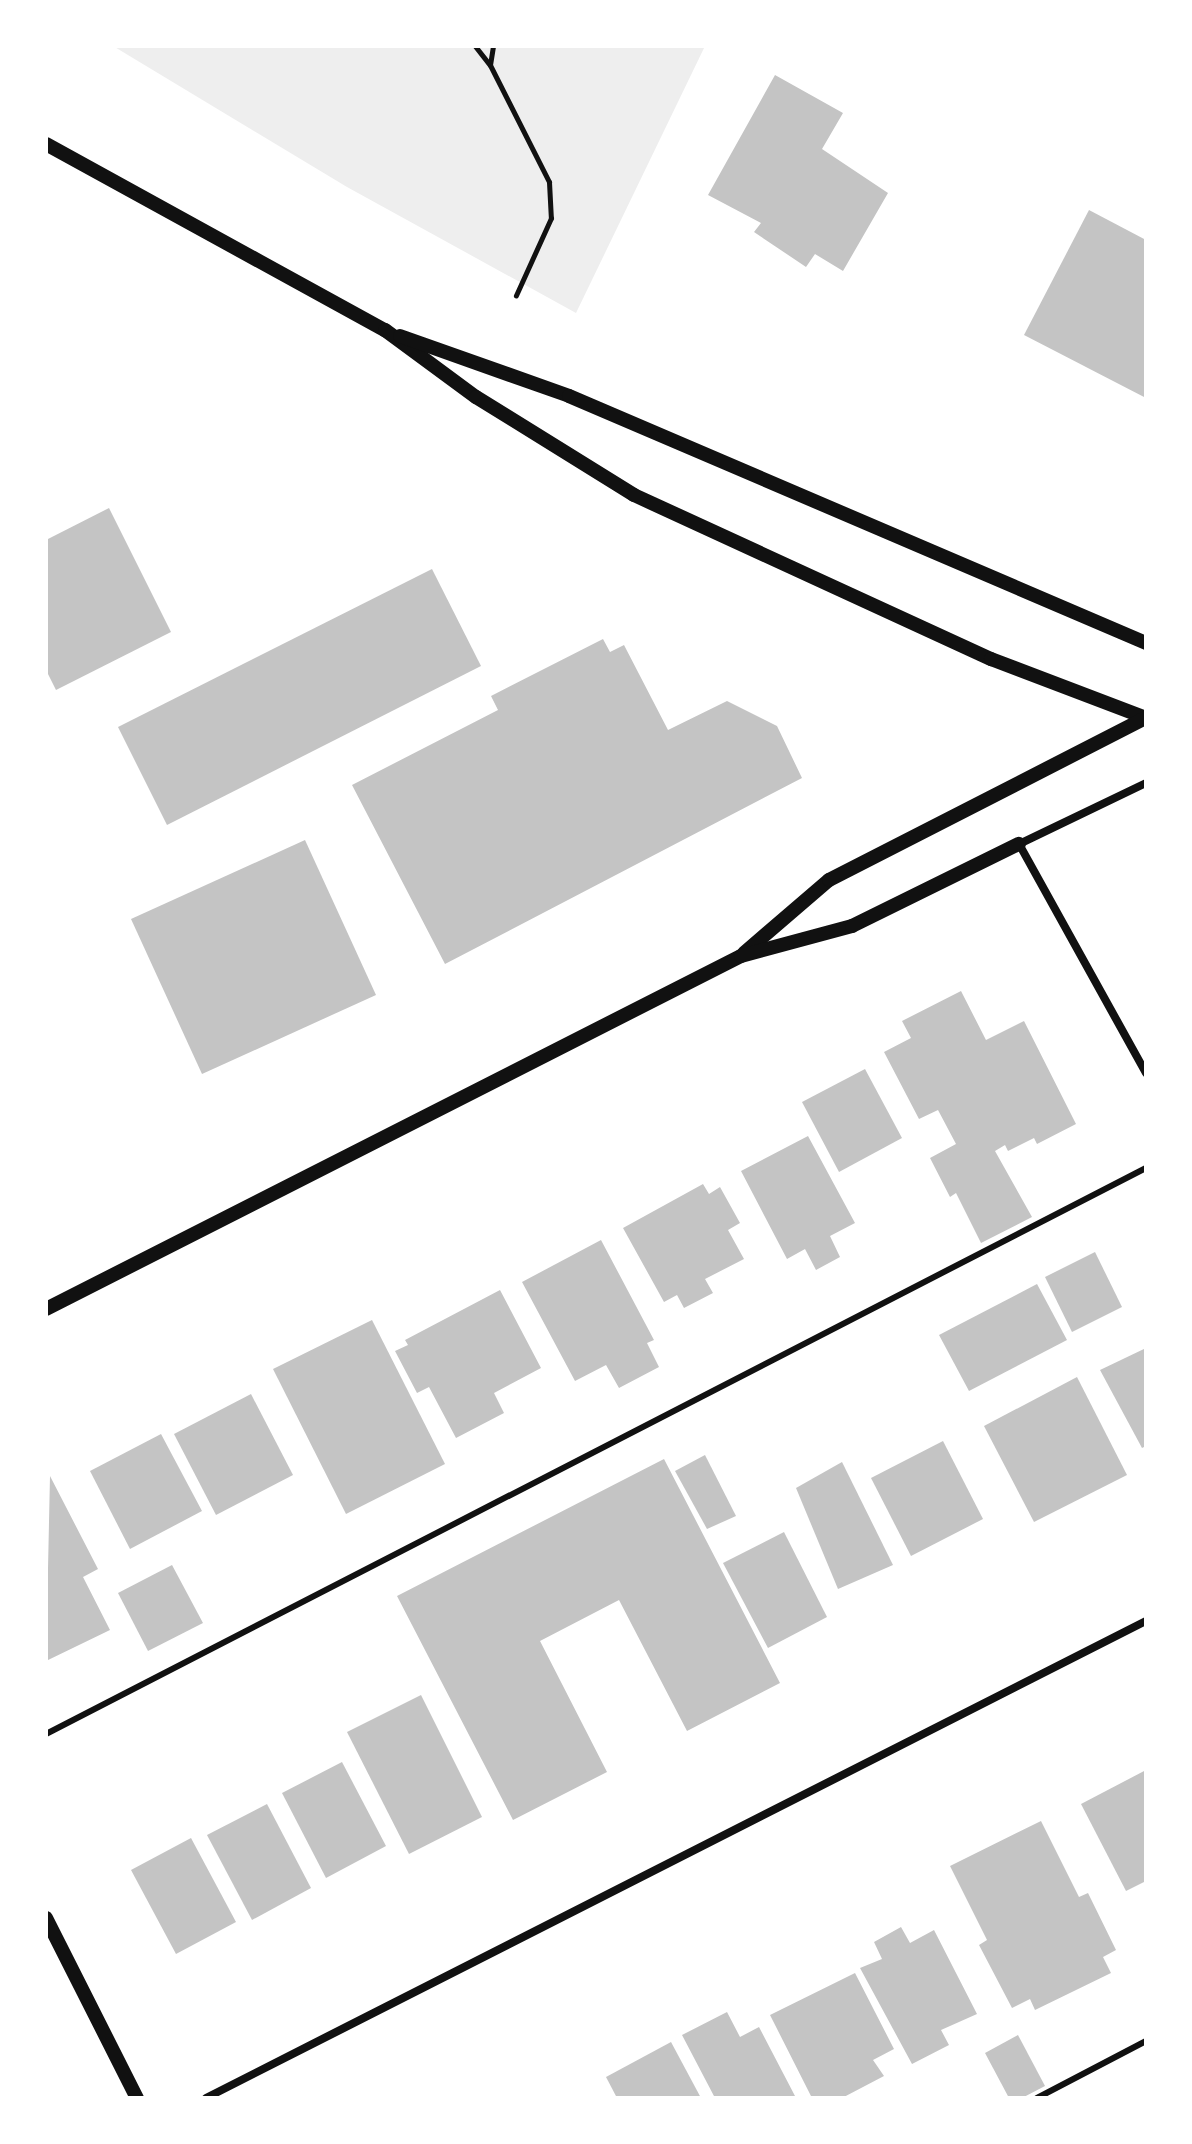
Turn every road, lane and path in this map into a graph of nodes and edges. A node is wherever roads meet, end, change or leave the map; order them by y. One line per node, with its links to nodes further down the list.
1 (475, 46): 3 (path)
2 (493, 46): 3 (path)
3 (490, 65): 5 (path)
4 (46, 144): 6 (street)
5 (516, 295)
6 (385, 330): 7 (street); 8 (street)
7 (1146, 643)
8 (1146, 718): 11 (street)
9 (1146, 783): 10 (street)
10 (1019, 844): 11 (street); 12 (street)
11 (741, 956): 14 (street)
12 (1146, 1073)
13 (1146, 1168): 16 (lane)
14 (46, 1309)
15 (1146, 1621): 20 (street)
16 (46, 1734)
17 (46, 1918): 19 (street)
18 (1146, 2041): 21 (lane)
19 (137, 2098)
20 (206, 2098)
21 (1037, 2098)

